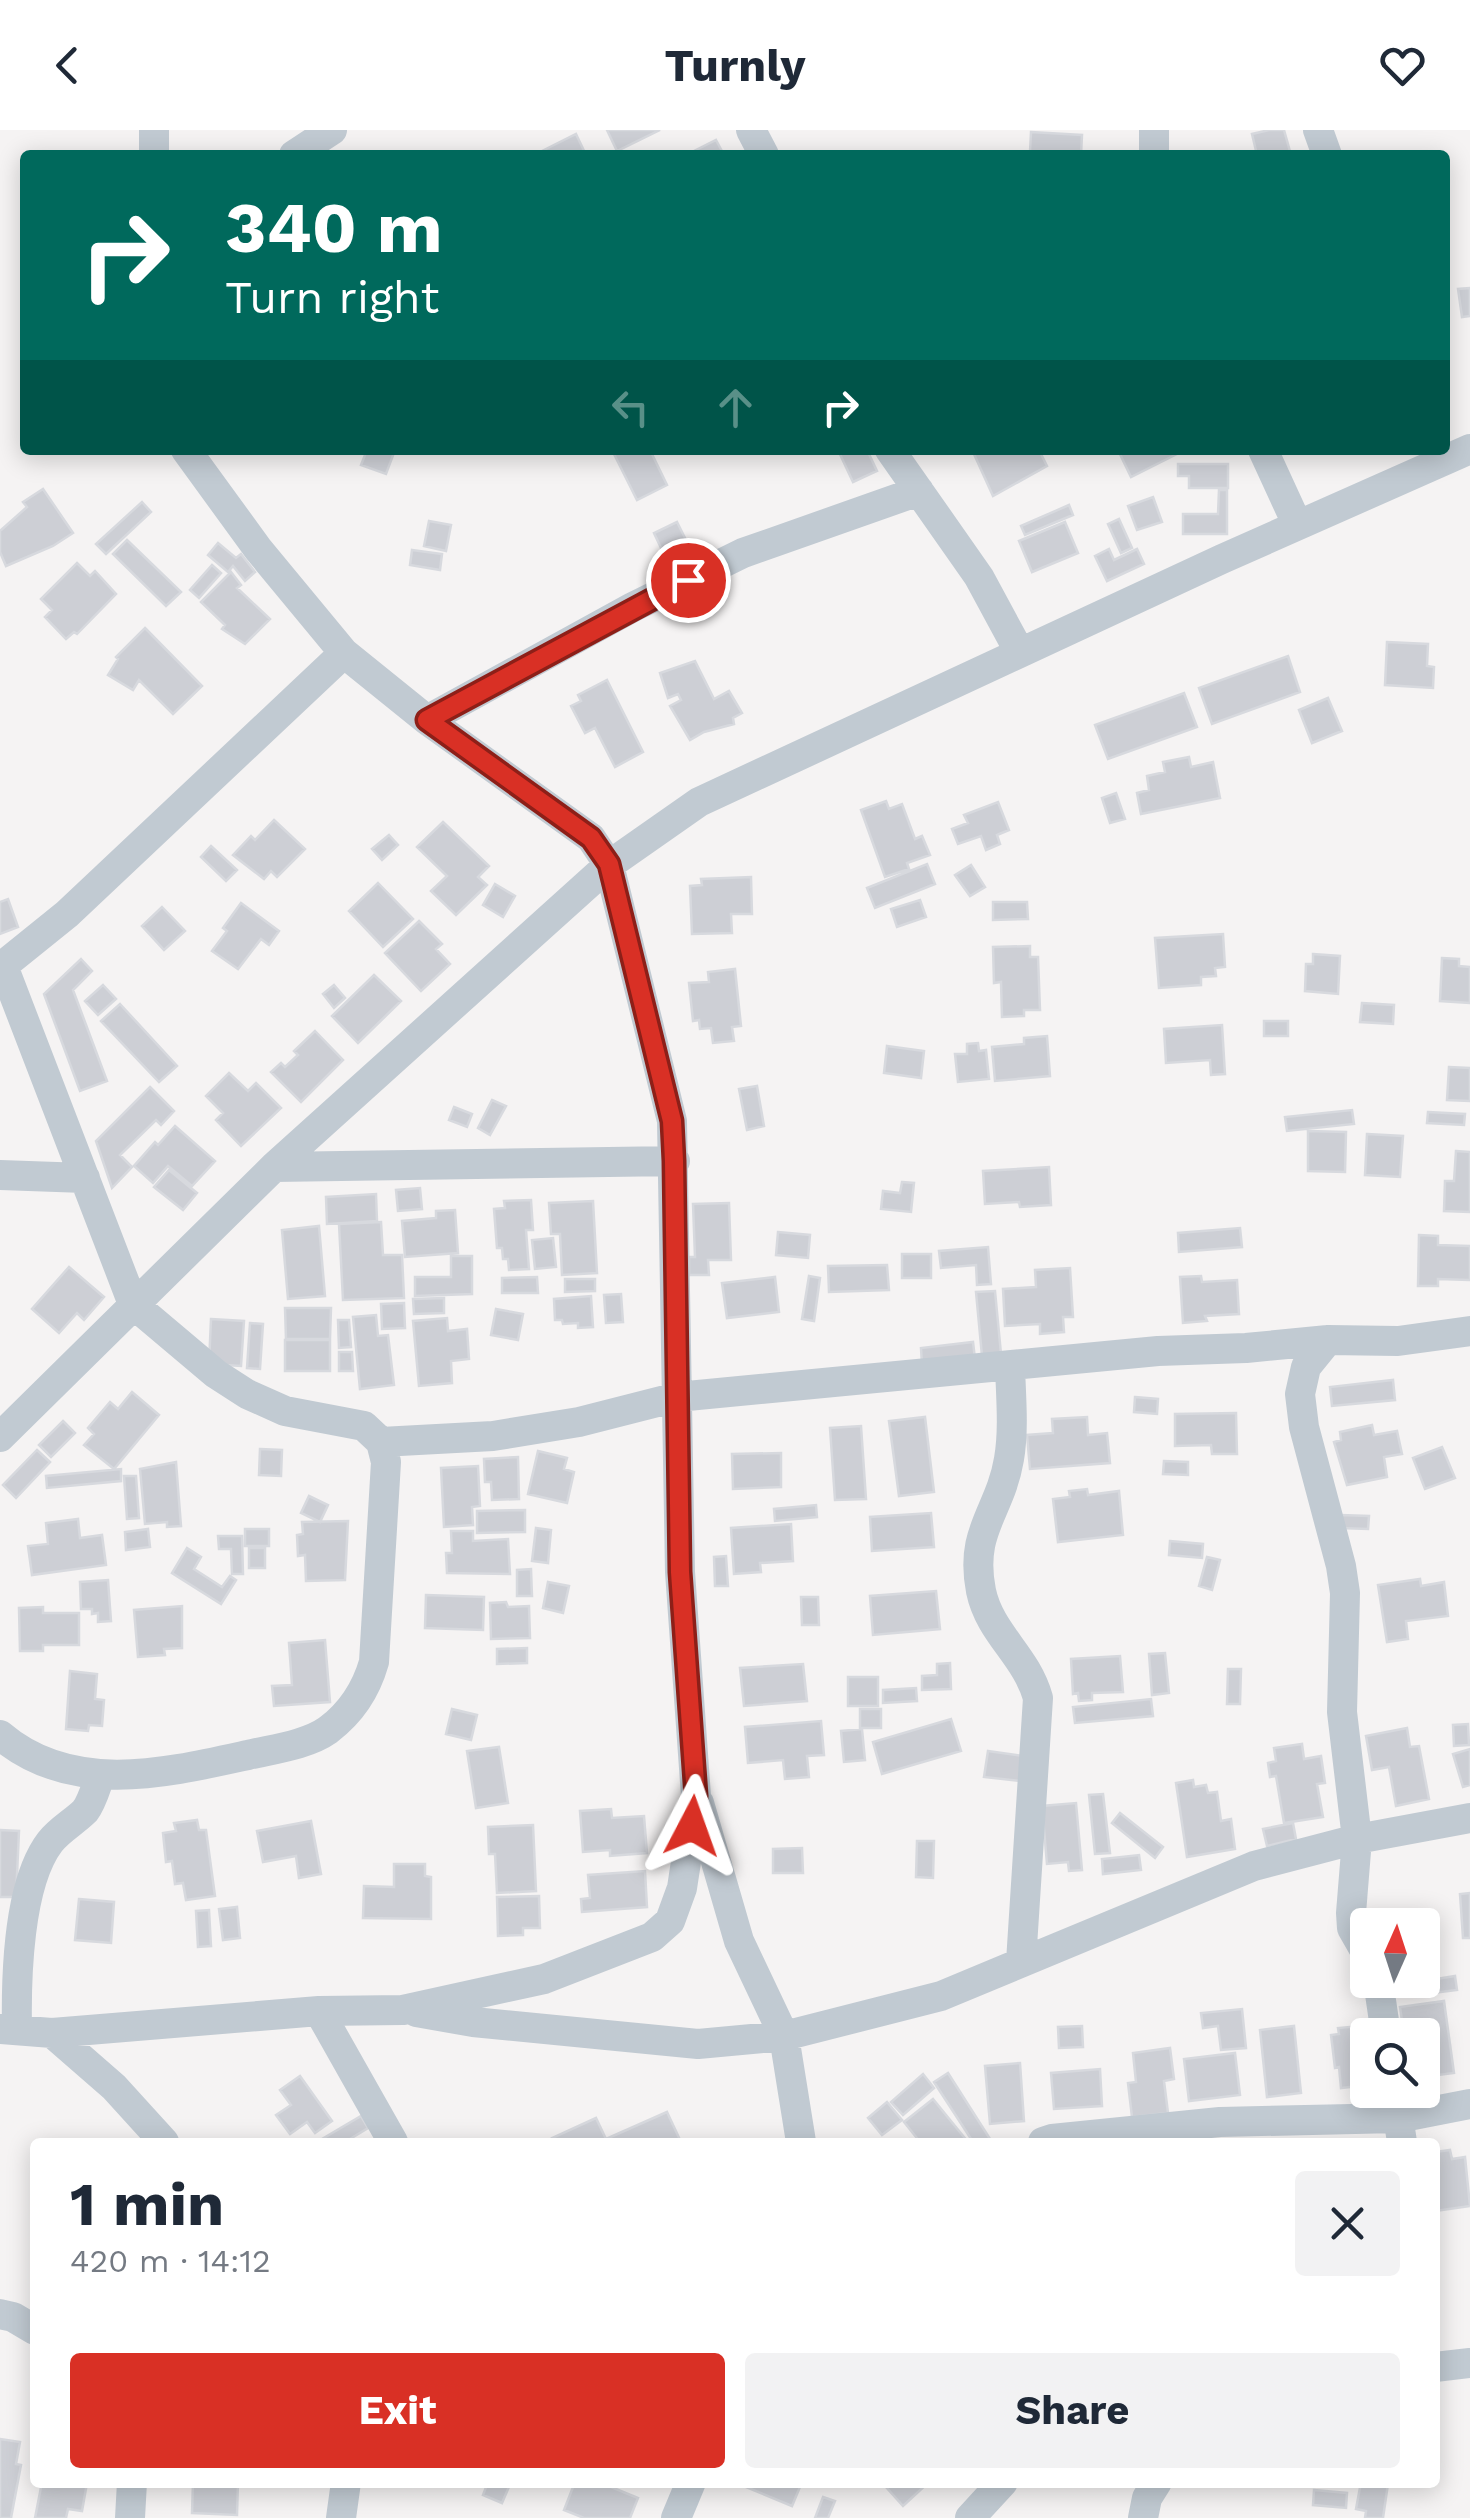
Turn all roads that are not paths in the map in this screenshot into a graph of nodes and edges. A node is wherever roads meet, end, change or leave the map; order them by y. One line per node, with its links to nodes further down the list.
1 (332, 130): 2 (street)
2 (302, 150)
3 (1470, 450): 8 (street)
4 (190, 455): 10 (street)
5 (894, 455): 7 (street)
6 (1266, 455): 8 (street)
7 (919, 491): 9 (street); 11 (street)
8 (1297, 524): 9 (street)
9 (1020, 651): 12 (street)
10 (344, 653): 11 (street); 13 (street)
11 (427, 720): 12 (street)
12 (609, 864): 14 (street); 15 (street)
13 (2, 967): 17 (street)
14 (674, 1161): 15 (street); 22 (street)
15 (274, 1167): 18 (street)
16 (0, 1175): 17 (street)
17 (85, 1178): 18 (street)
18 (133, 1304): 23 (street); 24 (street)
19 (1470, 1331): 20 (street)
20 (1328, 1340): 21 (street); 29 (street)
21 (1010, 1368): 22 (street); 31 (street)
22 (677, 1397): 24 (street); 27 (street)
23 (2, 1434)
24 (381, 1442): 26 (street)
25 (0, 1735): 26 (street)
26 (100, 1776): 35 (street)
27 (696, 1796): 32 (street); 37 (street)
28 (1470, 1818): 29 (street)
29 (1357, 1838): 30 (street); 31 (street)
30 (1350, 1908)
31 (1021, 1962): 37 (street)
32 (403, 2010): 33 (street); 37 (street)
33 (319, 2011): 34 (street); 42 (street)
34 (119, 2028): 36 (street); 38 (street)
35 (9, 2030): 36 (street)
36 (52, 2033): 38 (street)
37 (784, 2036): 43 (street)
38 (114, 2087): 41 (street)
39 (1470, 2104): 40 (street)
40 (1398, 2117): 44 (street)
41 (160, 2138)
42 (390, 2138)
43 (800, 2138)
44 (1052, 2138)
45 (0, 2314): 46 (street)
46 (30, 2327)
47 (1470, 2363): 48 (street)
48 (1440, 2366)
49 (132, 2488): 55 (street)
50 (345, 2488): 56 (street)
51 (688, 2488): 57 (street)
52 (998, 2488): 58 (street)
53 (1004, 2488): 59 (street)
54 (1153, 2488): 60 (street)
55 (130, 2518)
56 (342, 2518)
57 (676, 2518)
58 (970, 2518)
59 (1005, 2518)
60 (1143, 2518)

